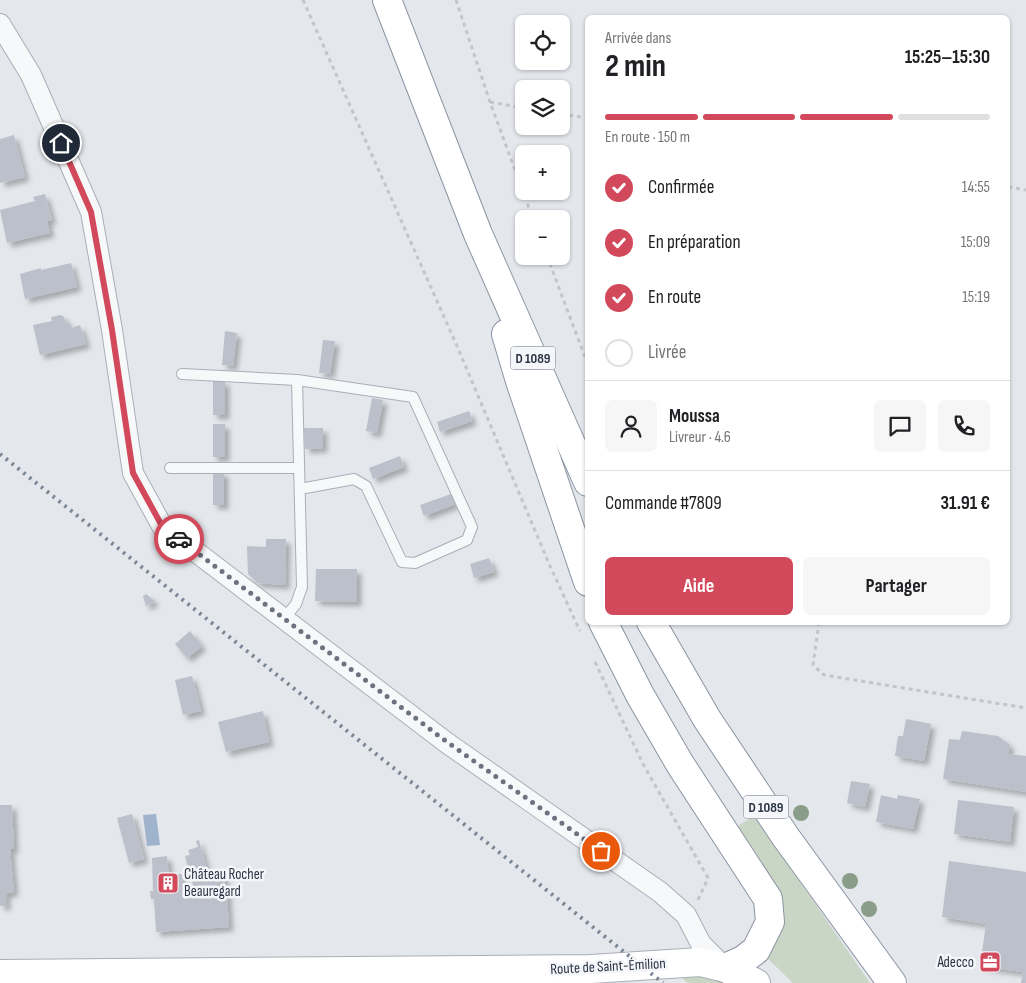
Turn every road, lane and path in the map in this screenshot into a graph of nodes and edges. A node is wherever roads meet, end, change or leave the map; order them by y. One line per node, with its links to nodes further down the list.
1 (303, 0): 22 (path)
2 (387, 0): 12 (main road, D 1089)
3 (456, 0): 5 (path)
4 (0, 24): 23 (street)
5 (490, 102): 6 (path); 11 (path)
6 (515, 106)
7 (570, 115): 8 (path)
8 (585, 118)
9 (1010, 187): 10 (path)
10 (1026, 190)
11 (530, 210)
12 (478, 234): 19 (main road, D 1089); 21 (main road, D 1089)
13 (550, 265): 14 (path)
14 (585, 357)
15 (182, 374): 16 (lane)
16 (297, 380): 18 (lane); 20 (lane)
17 (170, 468): 18 (lane)
18 (299, 468): 20 (lane)
19 (585, 475)
20 (300, 489): 23 (lane)
21 (585, 573)
22 (585, 617)
23 (283, 620): 29 (street)
24 (653, 625): 35 (main road, D 1089)
25 (819, 625): 28 (path)
26 (594, 630): 30 (main road)
27 (592, 656): 29 (path)
28 (1026, 708)
29 (686, 915): 30 (street)
30 (725, 968): 32 (main road, Route de Saint-Émilion); 34 (main road, Route de Saint-Émilion)
31 (0, 974): 33 (main road, Route de Saint-Émilion)
32 (594, 976): 33 (main road, Route de Saint-Émilion)
33 (438, 977)
34 (756, 983)
35 (892, 983)

